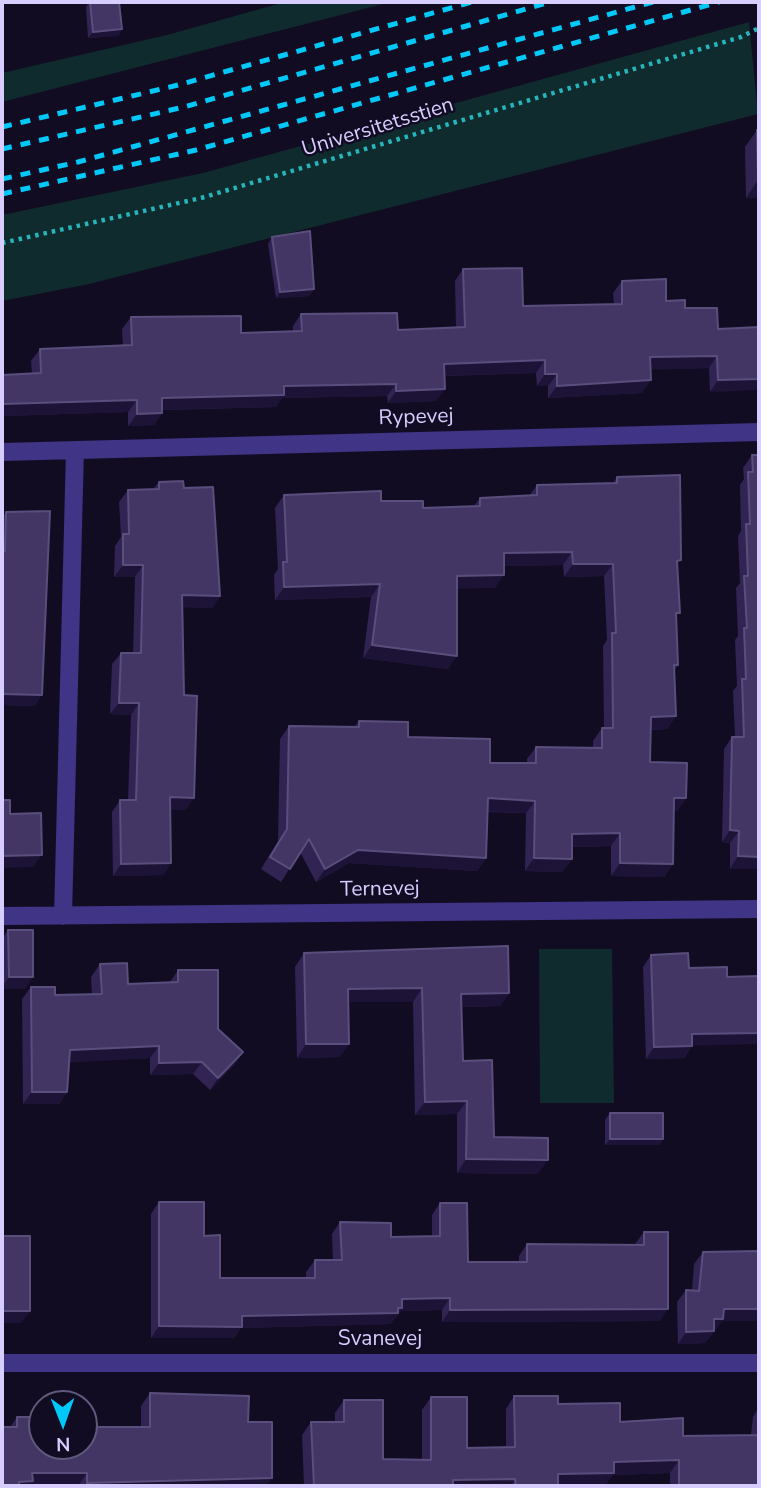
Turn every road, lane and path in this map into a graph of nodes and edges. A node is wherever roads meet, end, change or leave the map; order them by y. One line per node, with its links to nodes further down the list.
1 (759, 29): 2 (path, Universitetsstien)
2 (2, 243)
3 (759, 432): 4 (street, Rypevej)
4 (75, 450): 5 (street, Rypevej); 8 (street)
5 (2, 452)
6 (759, 909): 8 (street, Ternevej)
7 (2, 916): 8 (street, Ternevej)
8 (63, 916)
9 (2, 1363): 10 (street, Svanevej)
10 (759, 1363)

